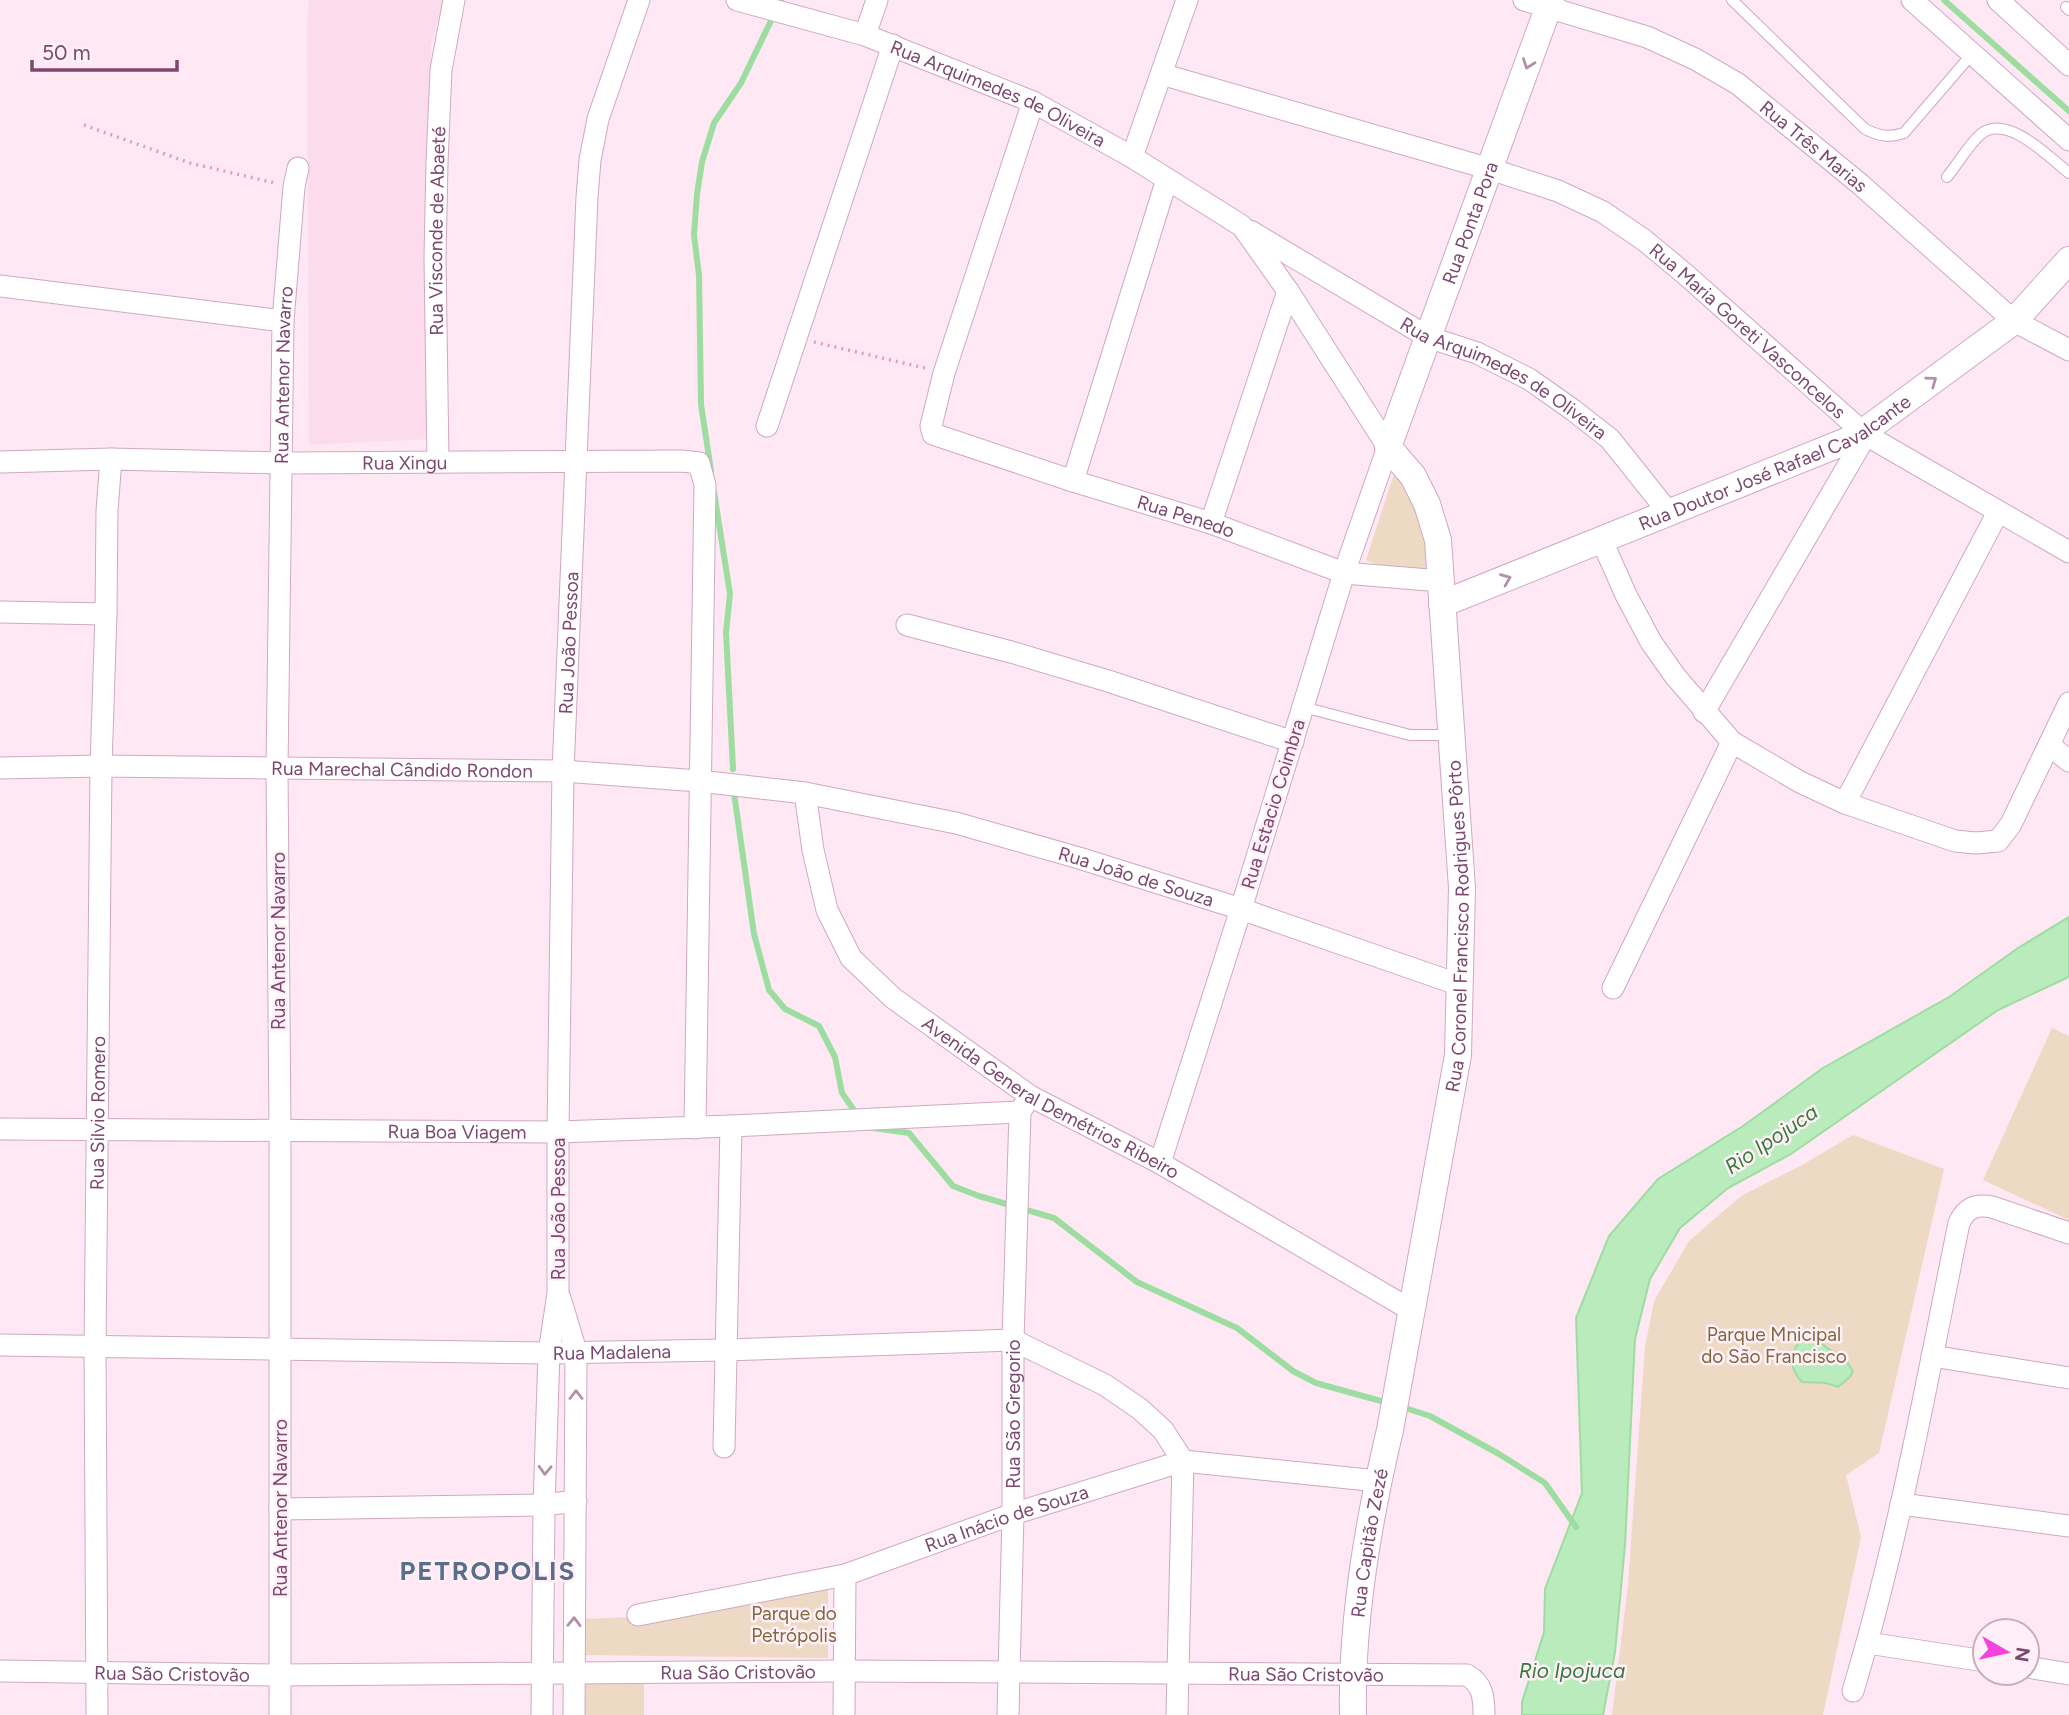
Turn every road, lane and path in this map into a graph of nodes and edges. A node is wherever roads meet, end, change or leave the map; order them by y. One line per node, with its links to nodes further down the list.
1 (454, 0): 39 (street, Rua Visconde de Abaeté)
2 (639, 0): 41 (street, Rua João Pessoa)
3 (737, 0): 10 (street, Rua Arquimedes de Oliveira)
4 (877, 0): 10 (street)
5 (1187, 0): 14 (street)
6 (1731, 0): 12 (lane)
7 (1912, 0): 12 (street)
8 (1998, 0): 13 (street)
9 (1541, 2): 19 (street, Rua Ponta Pora, one-way to 19); 29 (street, Rua Três Marias)
10 (865, 35): 11 (street, Rua Arquimedes de Oliveira)
11 (893, 45): 15 (street, Rua Arquimedes de Oliveira); 31 (street)
12 (1972, 54): 17 (street)
13 (2069, 65)
14 (1161, 74): 18 (street); 19 (street, Rua Maria Goreti Vasconcelos)
15 (1033, 102): 18 (street, Rua Arquimedes de Oliveira); 33 (street)
16 (84, 125): 21 (path)
17 (2069, 140)
18 (1132, 157): 23 (street, Rua Arquimedes de Oliveira)
19 (1490, 169): 30 (street, Rua Ponta Pora); 35 (street, Rua Maria Goreti Vasconcelos)
20 (2069, 173): 22 (lane)
21 (296, 177): 28 (street, Rua Antenor Navarro)
22 (1947, 177)
23 (1167, 179): 24 (street, Rua Arquimedes de Oliveira); 42 (street)
24 (1242, 226): 27 (street, Rua Arquimedes de Oliveira); 30 (street, Rua Arquimedes de Oliveira)
25 (2069, 260): 29 (street, Rua Doutor José Rafael Cavalcante)
26 (0, 286): 28 (street)
27 (1288, 291): 36 (street, Rua Arquimedes de Oliveira); 45 (street)
28 (283, 321): 40 (street, Rua Antenor Navarro)
29 (2014, 321): 32 (street, Rua Três Marias); 35 (street, Rua Doutor José Rafael Cavalcante, one-way to 29)
30 (1428, 337): 36 (street, Rua Ponta Pora); 44 (street, Rua Arquimedes de Oliveira)
31 (797, 338): 33 (path); 34 (street)
32 (2069, 350)
33 (944, 373): 42 (street, Rua Penedo)
34 (767, 426)
35 (1864, 433): 43 (street, Rua Maria Goreti Vasconcelos); 44 (street, Rua Doutor José Rafael Cavalcante); 55 (street)
36 (1388, 447): 48 (street, Rua Estacio Coimbra); 49 (street, Rua Coronel Francisco Rodrigues Pôrto)
37 (111, 459): 38 (street, Rua Xingu); 40 (street, Rua Xingu); 51 (street, Rua Silvio Romero)
38 (0, 462)
39 (438, 462): 40 (street, Rua Xingu); 41 (street, Rua Xingu)
40 (282, 463): 63 (street, Rua Antenor Navarro)
41 (576, 463): 64 (street, Rua João Pessoa); 65 (street, Rua Xingu)
42 (1073, 481): 45 (street, Rua Penedo)
43 (1998, 512): 47 (street, Rua Maria Goreti Vasconcelos); 67 (street)
44 (1669, 513): 46 (street, Rua Doutor José Rafael Cavalcante)
45 (1212, 523): 48 (street, Rua Penedo)
46 (1602, 541): 49 (street, Rua Doutor José Rafael Cavalcante, one-way to 46); 55 (street)
47 (2069, 552)
48 (1343, 573): 49 (street, Rua Penedo); 54 (street, Rua Estacio Coimbra)
49 (1442, 592): 56 (street, Rua Coronel Francisco Rodrigues Pôrto)
50 (0, 612): 51 (street)
51 (106, 614): 61 (street, Rua Silvio Romero)
52 (907, 625): 57 (street)
53 (2069, 703): 59 (street)
54 (1303, 707): 56 (lane); 57 (street, Rua Estacio Coimbra)
55 (1704, 712): 58 (street)
56 (1450, 735): 69 (street, Rua Coronel Francisco Rodrigues Pôrto)
57 (1293, 742): 68 (street, Rua Estacio Coimbra)
58 (1731, 742): 67 (street); 70 (street)
59 (2049, 745): 60 (street); 67 (street)
60 (2069, 761)
61 (101, 766): 62 (street, Rua Marechal Cândido Rondon); 63 (street, Rua Marechal Cândido Rondon); 75 (street, Rua Silvio Romero)
62 (0, 768)
63 (277, 769): 64 (street, Rua Marechal Cândido Rondon); 76 (street, Rua Antenor Navarro)
64 (563, 771): 65 (street, Rua Marechal Cândido Rondon); 77 (street, Rua João Pessoa)
65 (699, 781): 66 (street, Rua Marechal Cândido Rondon); 73 (street)
66 (806, 793): 68 (street, Rua João de Souza); 71 (street, Avenida General Demétrios Ribeiro)
67 (1844, 803)
68 (1241, 909): 69 (street, Rua João de Souza); 78 (street, Rua Estacio Coimbra)
69 (1460, 985): 81 (street, Rua Coronel Francisco Rodrigues Pôrto)
70 (1613, 988)
71 (1025, 1104): 72 (street, Rua Boa Viagem); 78 (street, Avenida General Demétrios Ribeiro); 82 (street, Rua São Gregorio)
72 (731, 1126): 73 (street, Rua Boa Viagem); 86 (street)
73 (695, 1128): 77 (street, Rua Boa Viagem)
74 (0, 1129): 75 (street, Rua Boa Viagem)
75 (97, 1130): 76 (street, Rua Boa Viagem); 84 (street, Rua Silvio Romero)
76 (280, 1130): 77 (street, Rua Boa Viagem); 85 (street, Rua Antenor Navarro)
77 (558, 1132): 80 (street, Rua João Pessoa)
78 (1160, 1163): 81 (street, Avenida General Demétrios Ribeiro)
79 (2069, 1233): 89 (street)
80 (558, 1293): 87 (street, Rua João Pessoa); 88 (street, Rua João Pessoa)
81 (1411, 1310): 90 (street, Rua Coronel Francisco Rodrigues Pôrto)
82 (1013, 1340): 86 (street, Rua Madalena); 93 (street, Rua Madalena); 99 (street, Rua São Gregorio)
83 (0, 1345): 84 (street, Rua Madalena)
84 (95, 1347): 85 (street, Rua Madalena); 107 (street, Rua Silvio Romero)
85 (279, 1349): 88 (street, Rua Madalena); 98 (street, Rua Antenor Navarro)
86 (725, 1350): 87 (street, Rua Madalena); 92 (street)
87 (576, 1351): 88 (street, Rua Madalena); 95 (street, Rua João Pessoa, one-way to 87)
88 (549, 1353): 97 (street, Rua João Pessoa, one-way to 97)
89 (1932, 1356): 91 (street); 96 (street)
90 (1400, 1373): 94 (street, Rua Capitão Zezé)
91 (2069, 1378)
92 (724, 1447)
93 (1183, 1461): 94 (street, Rua Inácio de Souza); 99 (street, Rua Inácio de Souza); 111 (street)
94 (1378, 1481): 112 (street, Rua Capitão Zezé)
95 (576, 1501): 97 (street); 110 (street, Rua João Pessoa, one-way to 95)
96 (1901, 1504): 100 (street); 103 (street)
97 (544, 1505): 98 (street); 113 (street, Rua João Pessoa)
98 (280, 1509): 115 (street, Rua Antenor Navarro)
99 (1013, 1514): 101 (street, Rua Inácio de Souza); 109 (street, Rua São Gregorio)
100 (2069, 1526)
101 (845, 1576): 102 (street, Rua Inácio de Souza); 108 (street)
102 (638, 1615)
103 (1868, 1643): 104 (street); 116 (street)
104 (1971, 1659)
105 (2041, 1669): 114 (street)
106 (0, 1671): 107 (street, Rua São Cristovão)
107 (97, 1671): 115 (street, Rua São Cristovão); 117 (street, Rua Silvio Romero)
108 (844, 1671): 109 (street, Rua São Cristovão); 110 (street, Rua São Cristovão); 121 (street)
109 (1010, 1671): 111 (street, Rua São Cristovão); 122 (street, Rua São Gregorio)
110 (574, 1672): 113 (street, Rua São Cristovão); 120 (street, Rua João Pessoa)
111 (1178, 1672): 112 (street, Rua São Cristovão); 123 (street)
112 (1352, 1673): 124 (street, Rua Capitão Zezé); 125 (street, Rua São Cristovão)
113 (543, 1674): 115 (street, Rua São Cristovão); 119 (street, Rua João Pessoa)
114 (2069, 1674)
115 (279, 1675): 118 (street, Rua Antenor Navarro)
116 (1853, 1691)
117 (97, 1715)
118 (280, 1715)
119 (542, 1715)
120 (574, 1715)
121 (844, 1715)
122 (1008, 1715)
123 (1177, 1715)
124 (1353, 1715)
125 (1483, 1715)

